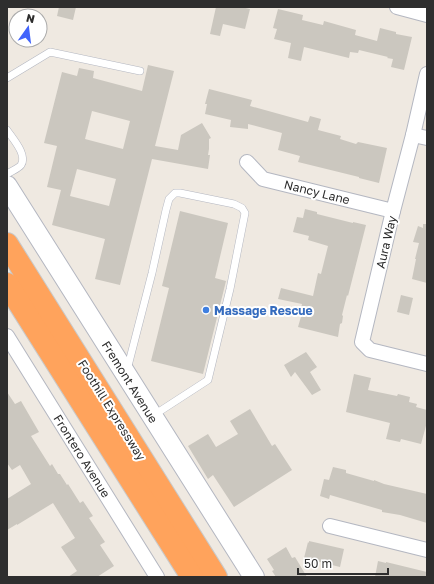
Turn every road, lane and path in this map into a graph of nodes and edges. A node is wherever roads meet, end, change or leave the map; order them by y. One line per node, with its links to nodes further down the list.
1 (397, 7): 2 (street)
2 (427, 14)
3 (140, 71): 5 (lane)
4 (427, 74): 7 (street, Aura Way)
5 (7, 78)
6 (7, 130): 10 (lane)
7 (413, 135): 8 (street); 12 (street, Aura Way)
8 (427, 138)
9 (247, 162): 12 (street, Nancy Lane)
10 (7, 174)
11 (7, 186): 17 (street, Fremont Avenue)
12 (393, 210): 16 (street, Aura Way)
13 (7, 244): 23 (highway, Foothill Expressway)
14 (7, 284): 22 (highway, Foothill Expressway)
15 (7, 336): 21 (street, Frontero Avenue)
16 (427, 364)
17 (125, 374): 18 (street, Fremont Avenue); 18 (lane)
18 (152, 416): 24 (street, Fremont Avenue)
19 (330, 526): 20 (street)
20 (427, 550)
21 (157, 577)
22 (192, 577)
23 (216, 577)
24 (254, 577)

